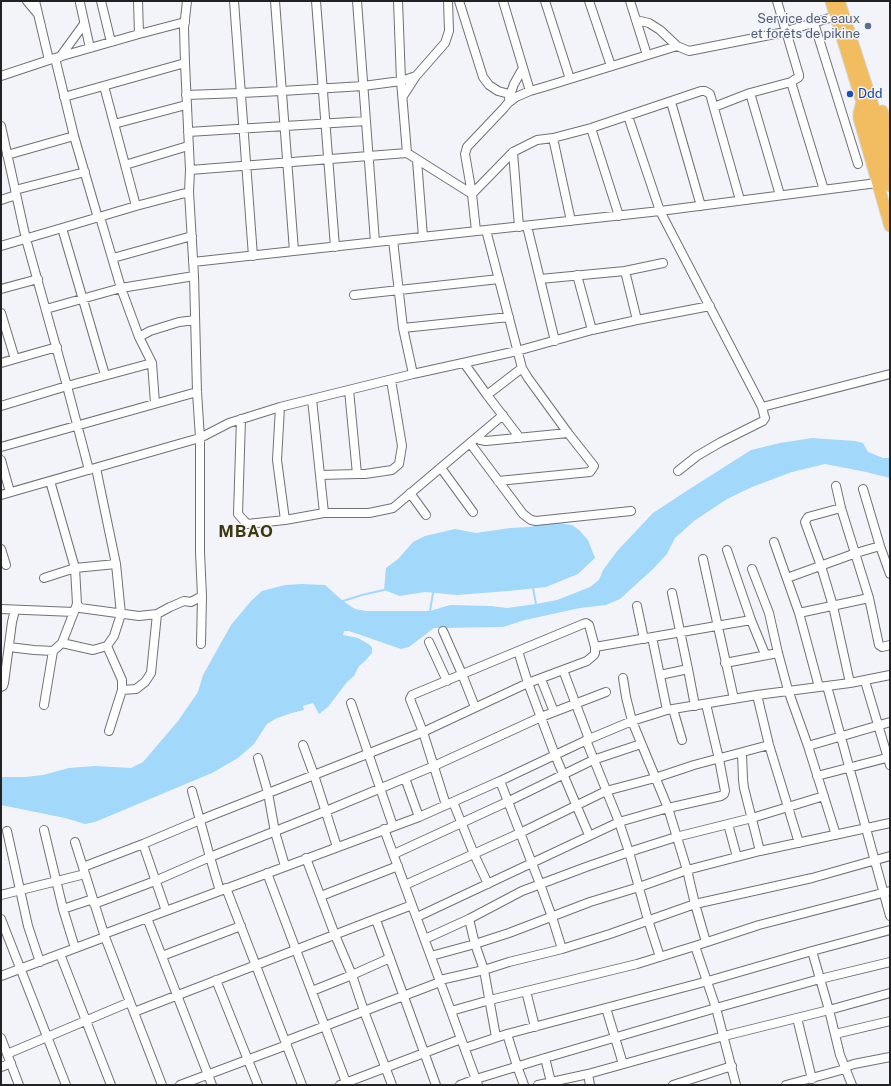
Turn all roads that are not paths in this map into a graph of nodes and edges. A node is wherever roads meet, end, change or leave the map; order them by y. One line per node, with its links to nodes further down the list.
1 (27, 1): 21 (street)
2 (35, 1): 21 (street)
3 (101, 1): 29 (street)
4 (138, 1): 28 (street)
5 (187, 1): 24 (street)
6 (234, 1): 47 (street)
7 (275, 1): 45 (street)
8 (316, 1): 44 (street)
9 (357, 1): 43 (street)
10 (398, 1): 40 (street)
11 (448, 1): 38 (street)
12 (459, 1): 49 (street)
13 (503, 1): 36 (street)
14 (545, 1): 39 (street)
15 (589, 1): 35 (street)
16 (630, 1): 23 (street)
17 (777, 1): 27 (street)
18 (831, 1): 22 (highway)
19 (840, 1): 53 (highway)
20 (80, 3): 26 (street)
21 (38, 13): 33 (street)
22 (836, 16): 25 (street); 53 (highway)
23 (636, 20): 30 (street); 32 (street)
24 (185, 22): 28 (street); 34 (street)
25 (814, 23): 27 (street); 79 (street)
26 (84, 24): 31 (street); 33 (street)
27 (786, 32): 30 (street); 41 (street)
28 (139, 34): 29 (street)
29 (111, 42): 31 (street)
30 (677, 46): 32 (street)
31 (90, 48): 33 (street)
32 (646, 55): 35 (street)
33 (54, 59): 37 (street); 52 (street)
34 (185, 63): 42 (street); 50 (street)
35 (611, 66): 39 (street)
36 (523, 68): 46 (street); 49 (street)
37 (1, 76)
38 (416, 76): 40 (street); 51 (street)
39 (570, 79): 46 (street)
40 (402, 81): 43 (street); 51 (street)
41 (791, 82): 48 (street); 86 (street)
42 (104, 86): 52 (street); 60 (street)
43 (363, 86): 44 (street); 59 (street)
44 (322, 88): 45 (street); 61 (street)
45 (282, 91): 47 (street); 63 (street)
46 (530, 91): 55 (street)
47 (241, 93): 50 (street); 65 (street)
48 (750, 93): 57 (street); 90 (street)
49 (510, 94): 55 (street)
50 (186, 95): 56 (street)
51 (403, 96): 72 (street)
52 (64, 97): 68 (street)
53 (867, 101): 67 (highway); 75 (highway); 84 (highway); 85 (highway)
54 (671, 102): 57 (street); 58 (street); 94 (street)
55 (508, 103): 89 (street)
56 (186, 104): 60 (street); 66 (street)
57 (714, 107): 92 (street)
58 (628, 116): 64 (street); 95 (street)
59 (366, 121): 61 (street); 74 (street)
60 (114, 124): 80 (street)
61 (325, 124): 63 (street); 76 (street)
62 (1, 126): 73 (street)
63 (284, 126): 65 (street); 78 (street)
64 (591, 128): 69 (street); 96 (street)
65 (243, 129): 66 (street); 81 (street)
66 (188, 132): 70 (street)
67 (890, 133)
68 (74, 136): 73 (street); 83 (street)
69 (553, 138): 71 (street); 98 (street)
70 (188, 146): 80 (street); 82 (street)
71 (513, 152): 89 (street); 99 (street)
72 (407, 153): 74 (street); 77 (street)
73 (7, 155): 88 (street)
74 (368, 156): 76 (street); 108 (street)
75 (890, 158)
76 (328, 159): 78 (street); 110 (street)
77 (417, 160): 89 (street); 105 (street)
78 (287, 162): 81 (street); 111 (street)
79 (858, 164)
80 (125, 165): 93 (street)
81 (246, 166): 82 (street); 112 (street)
82 (190, 170): 87 (street)
83 (85, 172): 88 (street); 97 (street)
84 (877, 182): 86 (street); 100 (highway)
85 (890, 186)
86 (824, 190): 90 (street)
87 (189, 192): 93 (street); 104 (street)
88 (16, 193): 91 (street); 106 (street)
89 (472, 194): 103 (street)
90 (780, 195): 92 (street)
91 (1, 200)
92 (740, 200): 94 (street)
93 (136, 206): 97 (street)
94 (701, 206): 95 (street)
95 (660, 211): 96 (street); 127 (street)
96 (618, 216): 98 (street)
97 (99, 217): 101 (street); 113 (street)
98 (571, 221): 99 (street)
99 (523, 226): 102 (street); 121 (street)
100 (890, 226)
101 (62, 228): 106 (street); 126 (street)
102 (486, 230): 103 (street); 120 (street)
103 (476, 231): 105 (street)
104 (192, 236): 113 (street); 114 (street)
105 (423, 237): 107 (street)
106 (26, 239): 109 (street); 119 (street)
107 (393, 240): 108 (street); 124 (street)
108 (375, 242): 110 (street)
109 (1, 246)
110 (335, 247): 111 (street)
111 (294, 251): 112 (street)
112 (253, 256): 114 (street)
113 (113, 258): 122 (street)
114 (194, 262): 118 (street)
115 (663, 263): 116 (street)
116 (625, 271): 117 (street); 132 (street)
117 (577, 275): 121 (street); 134 (street)
118 (194, 276): 122 (street); 131 (street)
119 (38, 279): 123 (street); 128 (street)
120 (499, 279): 124 (street); 130 (street)
121 (540, 279): 136 (street)
122 (121, 288): 126 (street); 135 (street)
123 (1, 289)
124 (398, 290): 125 (street); 133 (street)
125 (354, 295)
126 (82, 298): 128 (street); 146 (street)
127 (710, 306): 132 (street); 156 (street)
128 (46, 309): 137 (street)
129 (1, 313): 139 (street)
130 (509, 317): 133 (street); 138 (street)
131 (194, 320): 135 (street); 150 (street)
132 (637, 320): 134 (street)
133 (403, 328): 144 (street)
134 (592, 330): 136 (street)
135 (138, 337): 141 (street)
136 (555, 341): 138 (street)
137 (57, 347): 139 (street); 148 (street)
138 (516, 351): 142 (street); 143 (street)
139 (15, 359): 140 (street)
140 (1, 363)
141 (152, 363): 146 (street); 153 (street)
142 (464, 363): 144 (street); 151 (street)
143 (522, 368): 151 (street); 160 (street)
144 (413, 374): 147 (street)
145 (890, 374): 156 (street)
146 (105, 375): 148 (street)
147 (391, 380): 149 (street); 170 (street)
148 (67, 386): 154 (street); 159 (street)
149 (349, 390): 152 (street); 170 (street)
150 (197, 392): 153 (street); 162 (street)
151 (486, 395): 157 (street)
152 (312, 399): 155 (street); 171 (street)
153 (155, 403): 159 (street)
154 (1, 406)
155 (280, 408): 158 (street); 184 (street)
156 (762, 408): 169 (street)
157 (503, 415): 161 (street); 163 (street)
158 (240, 419): 162 (street); 184 (street)
159 (77, 425): 165 (street); 168 (street)
160 (568, 433): 163 (street); 173 (street)
161 (477, 437): 163 (street); 164 (street)
162 (200, 438): 168 (street); 200 (street)
163 (520, 438)
164 (470, 443): 167 (street); 173 (street)
165 (1, 447)
166 (1, 460): 176 (street)
167 (441, 468): 177 (street); 181 (street)
168 (92, 469): 172 (street); 191 (street)
169 (678, 471)
170 (357, 474): 171 (street)
171 (320, 475): 182 (street)
172 (50, 481): 176 (street); 194 (street)
173 (498, 481): 180 (street)
174 (836, 486): 179 (street)
175 (863, 489): 186 (street)
176 (10, 492): 178 (street)
177 (410, 493): 182 (street); 183 (street)
178 (1, 495)
179 (841, 508): 189 (street); 193 (street)
180 (631, 511)
181 (473, 512)
182 (324, 513): 184 (street)
183 (426, 516)
184 (285, 520)
185 (774, 542): 198 (street)
186 (880, 546): 189 (street); 196 (street)
187 (1, 549): 192 (street)
188 (727, 550): 210 (street)
189 (856, 553): 193 (street); 201 (street)
190 (703, 560): 211 (street)
191 (116, 564): 194 (street); 208 (street)
192 (6, 565)
193 (821, 566): 198 (street); 203 (street)
194 (75, 568): 197 (street); 204 (street)
195 (752, 569): 224 (street)
196 (890, 574)
197 (44, 578)
198 (787, 578): 207 (street)
199 (672, 593): 213 (street)
200 (202, 596): 209 (street); 217 (street)
201 (869, 598): 203 (street); 218 (street)
202 (637, 606): 214 (street)
203 (833, 606): 207 (street); 237 (street)
204 (76, 608): 206 (street); 208 (street); 216 (street)
205 (1, 609): 206 (street)
206 (15, 610): 220 (street)
207 (799, 613): 238 (street)
208 (121, 614): 209 (street); 219 (street)
209 (157, 614): 240 (street)
210 (751, 620): 211 (street); 225 (street)
211 (717, 626): 213 (street); 226 (street)
212 (443, 631): 229 (street)
213 (680, 632): 214 (street); 228 (street)
214 (648, 638): 221 (street); 230 (street)
215 (429, 642): 234 (street)
216 (62, 643): 219 (street); 222 (street)
217 (201, 644)
218 (890, 645)
219 (107, 646): 240 (street)
220 (9, 647): 222 (street); 239 (street)
221 (595, 647): 223 (street); 227 (street)
222 (53, 651): 246 (street)
223 (518, 651): 229 (street); 236 (street)
224 (778, 653): 225 (street); 241 (street)
225 (765, 654): 226 (street)
226 (725, 663): 244 (street)
227 (563, 670): 233 (street); 247 (street)
228 (688, 670): 230 (street); 249 (street)
229 (462, 674): 234 (street); 250 (street)
230 (660, 675): 251 (street)
231 (890, 675): 235 (street)
232 (623, 678): 254 (street)
233 (541, 679): 236 (street); 252 (street)
234 (447, 681): 258 (street)
235 (865, 681): 237 (street); 256 (street)
236 (528, 683): 250 (street); 253 (street)
237 (850, 683): 238 (street)
238 (823, 686): 241 (street); 259 (street)
239 (1, 687)
240 (122, 690): 257 (street)
241 (788, 690): 243 (street); 265 (street)
242 (606, 692): 247 (street)
243 (757, 695): 244 (street); 264 (street)
244 (734, 699): 248 (street)
245 (351, 703): 266 (street)
246 (44, 704)
247 (576, 704): 252 (street); 260 (street)
248 (706, 704): 249 (street); 270 (street)
249 (694, 706): 251 (street)
250 (475, 707): 258 (street)
251 (670, 710): 254 (street); 261 (street)
252 (554, 712): 253 (street)
253 (541, 717): 268 (street); 273 (street)
254 (632, 721): 260 (street); 262 (street)
255 (890, 722): 256 (street)
256 (878, 726): 259 (street); 272 (street)
257 (109, 731)
258 (423, 732): 266 (street); 273 (street)
259 (841, 736): 265 (street); 274 (street)
260 (588, 739): 268 (street); 271 (street)
261 (682, 740)
262 (641, 744): 271 (street); 279 (street)
263 (303, 745): 276 (street)
264 (769, 745): 267 (street); 289 (street)
265 (808, 746): 277 (street)
266 (368, 753): 276 (street); 281 (street)
267 (742, 753): 270 (street); 293 (street)
268 (555, 755): 275 (street); 280 (street)
269 (258, 758): 284 (street)
270 (719, 759): 279 (street); 290 (street)
271 (593, 760): 275 (street); 283 (street)
272 (889, 760): 274 (street)
273 (434, 766): 278 (street); 287 (street)
274 (849, 768): 277 (street); 300 (street)
275 (563, 774): 286 (street); 288 (street)
276 (314, 775): 284 (street); 291 (street)
277 (817, 776): 285 (street)
278 (405, 778): 281 (street); 292 (street)
279 (655, 778): 283 (street); 290 (street)
280 (500, 782): 286 (street); 287 (street)
281 (380, 789): 291 (street); 299 (street)
282 (192, 791): 294 (street)
283 (606, 791): 288 (street); 295 (street)
284 (268, 793): 294 (street); 303 (street)
285 (824, 796): 289 (street); 306 (street)
286 (508, 802): 296 (street); 304 (street)
287 (449, 804): 292 (street); 296 (street)
288 (576, 805): 304 (street); 305 (street)
289 (788, 807): 293 (street); 309 (street)
290 (668, 808): 295 (street); 307 (street)
291 (326, 811): 303 (street); 311 (street)
292 (418, 817): 299 (street)
293 (752, 818): 298 (street); 312 (street)
294 (200, 820): 310 (street); 318 (street)
295 (619, 822): 305 (street); 313 (street)
296 (461, 823): 314 (street); 315 (street)
297 (890, 823): 300 (street)
298 (728, 824): 307 (street); 316 (street)
299 (388, 828): 311 (street); 314 (street)
300 (866, 829): 306 (street); 320 (street)
301 (44, 830): 328 (street)
302 (7, 831): 334 (street)
303 (275, 832): 318 (street); 322 (street)
304 (520, 833): 315 (street); 321 (street)
305 (589, 835): 321 (street)
306 (836, 835): 309 (street)
307 (676, 837): 313 (street); 325 (street)
308 (75, 842): 324 (street)
309 (799, 843): 312 (street)
310 (143, 844): 324 (street); 327 (street)
311 (338, 847): 319 (street)
312 (760, 851): 316 (street)
313 (629, 852): 330 (street); 332 (street)
314 (394, 854): 323 (street)
315 (474, 854): 329 (street); 331 (street)
316 (737, 856): 325 (street)
317 (890, 856): 320 (street)
318 (210, 857): 327 (street); 333 (street)
319 (306, 858): 322 (street); 337 (street)
320 (875, 860): 335 (street); 339 (street)
321 (532, 863): 329 (street); 330 (street)
322 (285, 866): 326 (street)
323 (398, 866): 331 (street); 337 (street)
324 (84, 870): 328 (street); 338 (street)
325 (687, 870): 332 (street); 339 (street)
326 (267, 873): 333 (street); 362 (street)
327 (155, 880): 338 (street); 342 (street)
328 (56, 881): 334 (street); 341 (street)
329 (488, 884): 344 (street)
330 (540, 884): 345 (street); 348 (street)
331 (405, 885): 340 (street)
332 (639, 887): 345 (street); 350 (street)
333 (223, 889): 342 (street); 351 (street)
334 (20, 890): 336 (street); 369 (street)
335 (887, 892): 343 (street); 357 (street)
336 (1, 895)
337 (321, 896): 354 (street)
338 (94, 901): 341 (street); 355 (street)
339 (695, 904): 350 (street); 357 (street)
340 (412, 906): 344 (street); 349 (street)
341 (63, 909): 360 (street)
342 (166, 911): 346 (street)
343 (890, 916)
344 (417, 917): 356 (street)
345 (552, 917): 358 (street); 361 (street)
346 (147, 918): 355 (street); 365 (street)
347 (1, 919): 352 (street)
348 (469, 919): 356 (street); 358 (street)
349 (376, 920): 354 (street); 368 (street)
350 (648, 920): 361 (street); 367 (street)
351 (241, 926): 365 (street); 371 (street)
352 (3, 930): 372 (street)
353 (890, 930): 363 (street)
354 (335, 935): 362 (street); 374 (street)
355 (104, 936): 360 (street); 386 (street)
356 (425, 939): 366 (street)
357 (706, 942): 359 (street)
358 (475, 944): 366 (street); 373 (street)
359 (695, 946): 367 (street); 379 (street)
360 (75, 948): 364 (street)
361 (562, 949): 373 (street)
362 (296, 950): 371 (street); 380 (street)
363 (812, 950): 376 (street); 379 (street)
364 (60, 954): 369 (street); 394 (street)
365 (162, 956): 383 (street)
366 (431, 956): 378 (street)
367 (660, 957): 381 (street)
368 (390, 958): 374 (street); 384 (street)
369 (40, 962): 372 (street)
370 (890, 962): 376 (street)
371 (256, 965): 377 (street); 406 (street)
372 (20, 969): 375 (street); 401 (street)
373 (484, 970): 378 (street); 385 (street)
374 (352, 975): 380 (street); 390 (street)
375 (1, 976)
376 (820, 979): 388 (street); 389 (street)
377 (216, 980): 383 (street); 412 (street)
378 (440, 981): 384 (street); 391 (street)
379 (708, 981): 387 (street); 388 (street)
380 (312, 991): 396 (street)
381 (526, 991): 385 (street); 397 (street)
382 (890, 993): 389 (street)
383 (177, 995): 392 (street); 420 (street)
384 (404, 996): 390 (street); 408 (street)
385 (490, 1000): 391 (street); 402 (street)
386 (130, 1002): 392 (street); 394 (street)
387 (606, 1008): 397 (street); 403 (street)
388 (716, 1008): 400 (street); 403 (street)
389 (829, 1010): 393 (street); 399 (street)
390 (364, 1011): 396 (street); 418 (street)
391 (451, 1011): 405 (street)
392 (134, 1012): 429 (street)
393 (796, 1018): 400 (street); 422 (street)
394 (86, 1021): 401 (street); 428 (street)
395 (890, 1022): 399 (street)
396 (324, 1026): 406 (street); 425 (street)
397 (535, 1027): 398 (street)
398 (507, 1034): 402 (street); 415 (street)
399 (835, 1034): 419 (street)
400 (724, 1036): 414 (street); 416 (street)
401 (47, 1037): 409 (street); 427 (street)
402 (496, 1037): 407 (street)
403 (614, 1037): 411 (street); 414 (street)
404 (1, 1038): 409 (street)
405 (461, 1039): 407 (street); 408 (street)
406 (286, 1043): 412 (street); 433 (street)
407 (465, 1048): 423 (street)
408 (425, 1053): 418 (street); 435 (street)
409 (7, 1054): 413 (street)
410 (890, 1057): 419 (street)
411 (545, 1058): 415 (street); 424 (street)
412 (248, 1060): 420 (street); 432 (street)
413 (11, 1063): 417 (street); 426 (street)
414 (622, 1064): 421 (street)
415 (517, 1066): 423 (street); 437 (street)
416 (732, 1066): 440 (street); 441 (street)
417 (1, 1067)
418 (385, 1068): 425 (street); 434 (street)
419 (845, 1069): 422 (street); 443 (street)
420 (208, 1074): 430 (street); 431 (street)
421 (588, 1074): 424 (street); 439 (street)
422 (812, 1078): 442 (street)
423 (477, 1082): 436 (street)
424 (552, 1082): 438 (street)
425 (344, 1084)
426 (19, 1085)
427 (66, 1085)
428 (111, 1085)
429 (162, 1085)
430 (180, 1085)
431 (212, 1085)
432 (258, 1085)
433 (302, 1085)
434 (392, 1085)
435 (436, 1085)
436 (460, 1085)
437 (524, 1085)
438 (538, 1085)
439 (590, 1085)
440 (673, 1085)
441 (736, 1085)
442 (786, 1085)
443 (852, 1085)

